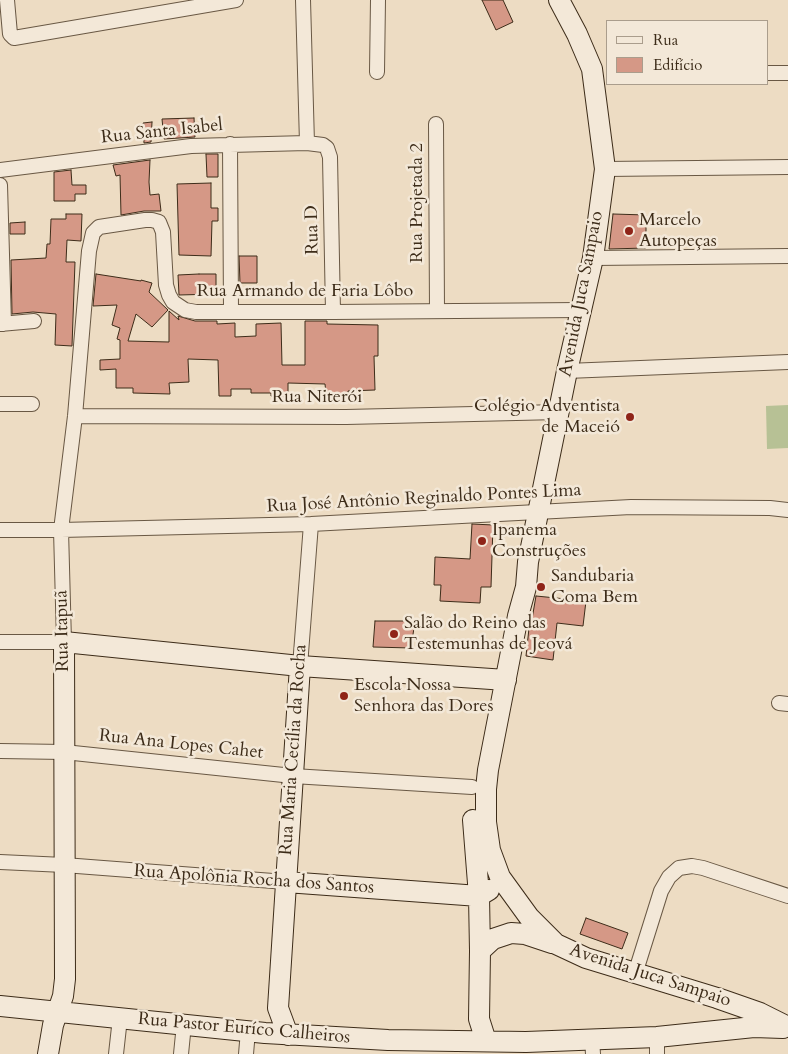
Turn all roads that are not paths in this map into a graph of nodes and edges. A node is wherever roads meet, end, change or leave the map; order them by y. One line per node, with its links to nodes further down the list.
1 (7, 0): 2 (street)
2 (236, 0)
3 (303, 0): 11 (street)
4 (378, 0): 7 (street)
5 (559, 0): 6 (main road, Avenida Juca Sampaio)
6 (599, 69): 15 (main road, Avenida Juca Sampaio)
7 (377, 72)
8 (768, 73): 9 (street)
9 (788, 73)
10 (436, 124): 23 (street, Rua Projetada 2)
11 (307, 142): 12 (street, Rua Santa Isabel); 13 (street, Rua Santa Isabel)
12 (230, 144): 16 (street, Rua Santa Isabel); 22 (street)
13 (327, 148): 24 (street, Rua D)
14 (788, 168): 15 (street)
15 (605, 169): 20 (main road, Avenida Juca Sampaio)
16 (0, 170)
17 (0, 185): 26 (street)
18 (90, 251): 22 (street, Rua Armando de Faria Lôbo); 32 (street, Rua Itapuã)
19 (788, 256): 20 (street)
20 (594, 258): 21 (main road, Avenida Juca Sampaio)
21 (580, 310): 23 (street, Rua Armando de Faria Lôbo); 28 (main road, Avenida Juca Sampaio)
22 (231, 311): 24 (street, Rua Armando de Faria Lôbo)
23 (437, 311): 24 (street, Rua Armando de Faria Lôbo)
24 (333, 312)
25 (34, 322): 26 (street)
26 (2, 324)
27 (788, 362): 28 (street)
28 (567, 371): 31 (main road, Avenida Juca Sampaio)
29 (0, 404): 30 (street)
30 (32, 404)
31 (558, 412): 32 (street, Rua Niterói); 36 (main road, Avenida Juca Sampaio)
32 (75, 416): 39 (street, Rua Itapuã)
33 (788, 503): 34 (street)
34 (770, 508): 35 (street, Rua José Antônio Reginaldo Pontes Lima); 36 (street, Rua José Antônio Reginaldo Pontes Lima)
35 (788, 510)
36 (539, 512): 37 (street, Rua José Antônio Reginaldo Pontes Lima); 43 (main road, Avenida Juca Sampaio)
37 (311, 524): 39 (street, Rua José Antônio Reginaldo Pontes Lima); 42 (street, Rua Maria Cecília da Rocha)
38 (0, 530): 39 (street, Rua José Antônio Reginaldo Pontes Lima)
39 (61, 530): 41 (street, Rua Itapuã)
40 (0, 642): 41 (street)
41 (64, 642): 42 (main road); 45 (main road, Rua Itapuã)
42 (300, 666): 43 (main road); 46 (main road, Rua Maria Cecília da Rocha)
43 (500, 678): 47 (main road, Avenida Juca Sampaio); 50 (main road, Avenida Juca Sampaio)
44 (0, 751): 45 (street, Rua Ana Lopes Cahet)
45 (64, 752): 46 (street, Rua Ana Lopes Cahet); 49 (main road, Rua Itapuã)
46 (293, 776): 47 (street, Rua Ana Lopes Cahet); 51 (main road, Rua Maria Cecília da Rocha)
47 (472, 786): 52 (main road, Avenida Juca Sampaio)
48 (0, 862): 49 (street, Rua Apolônia Rocha dos Santos)
49 (64, 865): 51 (street, Rua Apolônia Rocha dos Santos); 60 (main road, Rua Itapuã)
50 (500, 877): 52 (main road); 54 (main road, Avenida Juca Sampaio)
51 (286, 882): 52 (main road, Rua Apolônia Rocha dos Santos); 59 (main road, Rua Maria Cecília da Rocha)
52 (479, 896): 55 (main road, Avenida Juca Sampaio)
53 (788, 896): 56 (street)
54 (556, 944): 55 (main road); 56 (main road, Avenida Juca Sampaio)
55 (480, 951): 67 (main road, Avenida Juca Sampaio)
56 (635, 974): 57 (main road, Avenida Juca Sampaio)
57 (717, 998): 63 (main road, Avenida Juca Sampaio); 64 (main road)
58 (0, 1006): 60 (main road, Rua Pastor Euríco Calheiros)
59 (278, 1008): 65 (main road); 66 (main road, Rua Maria Cecília da Rocha)
60 (59, 1012): 61 (main road, Rua Pastor Euríco Calheiros); 72 (main road, Rua Itapuã)
61 (120, 1018): 62 (main road, Rua Pastor Euríco Calheiros); 73 (street)
62 (184, 1024): 65 (main road, Rua Pastor Euríco Calheiros); 74 (street)
63 (788, 1028): 64 (main road, Rua Pastor Euríco Calheiros)
64 (713, 1031): 68 (main road, Rua Pastor Euríco Calheiros)
65 (257, 1032): 66 (main road, Rua Pastor Euríco Calheiros); 75 (street)
66 (288, 1035): 69 (main road, Rua Pastor Euríco Calheiros)
67 (477, 1041): 69 (main road, Rua Pastor Euríco Calheiros); 71 (main road, Rua Pastor Euríco Calheiros)
68 (657, 1046): 70 (main road, Rua Pastor Euríco Calheiros)
69 (388, 1047)
70 (593, 1047): 71 (main road, Rua Pastor Euríco Calheiros)
71 (526, 1048)
72 (48, 1054)
73 (116, 1054)
74 (181, 1054)
75 (246, 1054)

